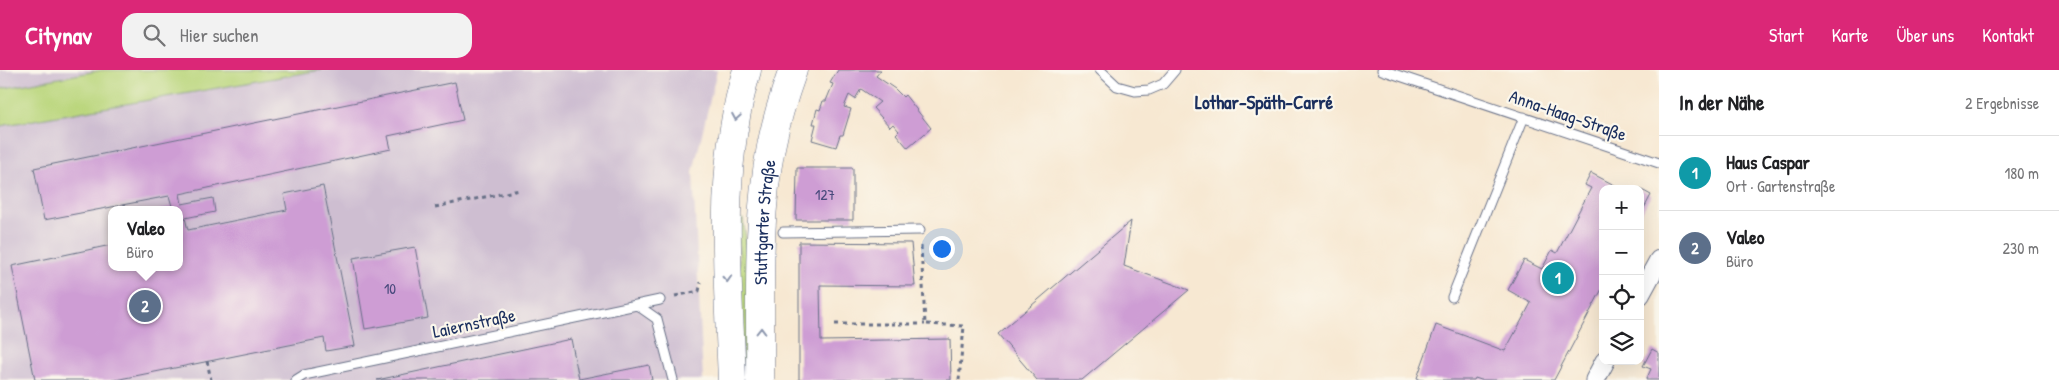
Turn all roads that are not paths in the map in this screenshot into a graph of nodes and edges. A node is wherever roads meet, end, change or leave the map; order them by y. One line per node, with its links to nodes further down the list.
1 (747, 70): 18 (main road, Stuttgarter Straße, one-way to 18)
2 (793, 70): 19 (main road, Stuttgarter Straße, one-way to 2)
3 (1100, 70): 4 (lane)
4 (1175, 70)
5 (1382, 70): 6 (lane, Anna-Haag-Straße)
6 (1524, 117): 7 (lane, Anna-Haag-Straße); 12 (lane)
7 (1659, 163)
8 (920, 230): 9 (lane)
9 (783, 232)
10 (1659, 260): 11 (street)
11 (1644, 288)
12 (1452, 297)
13 (660, 300): 14 (lane, Laiernstraße)
14 (637, 305): 16 (lane, Laiernstraße); 17 (lane)
15 (1603, 365): 20 (street)
16 (296, 380)
17 (673, 380)
18 (732, 380)
19 (760, 380)
20 (1595, 380)

